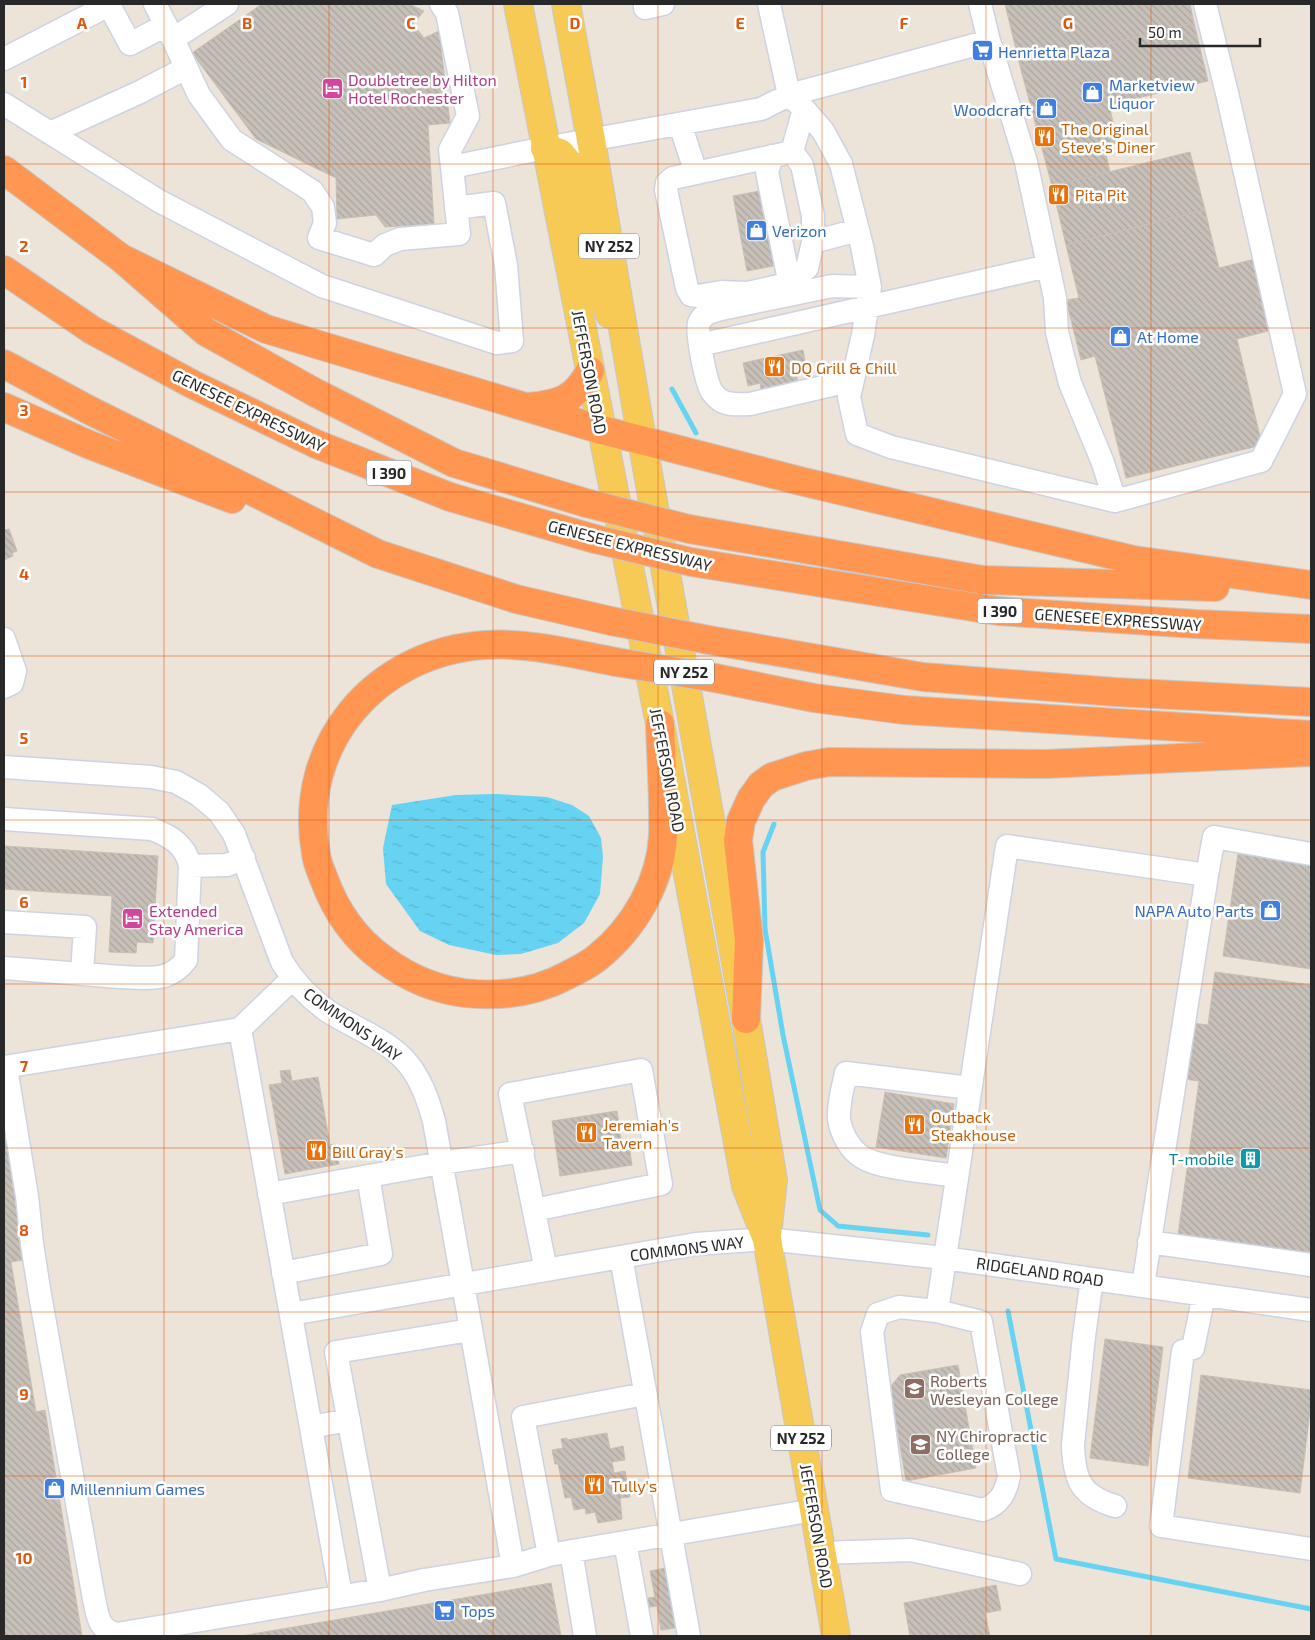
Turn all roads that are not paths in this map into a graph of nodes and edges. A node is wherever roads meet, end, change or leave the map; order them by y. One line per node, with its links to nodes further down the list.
1 (155, 4): 11 (street)
2 (227, 4): 11 (street)
3 (441, 4): 22 (street)
4 (518, 4): 20 (main road, JEFFERSON ROAD / NY 252)
5 (566, 4): 19 (main road, JEFFERSON ROAD / NY 252)
6 (645, 4): 7 (street)
7 (663, 4)
8 (769, 4): 15 (street)
9 (980, 4): 12 (street)
10 (1205, 4): 42 (street)
11 (169, 32): 13 (street); 14 (street)
12 (989, 41): 15 (street); 29 (street)
13 (4, 60)
14 (186, 68): 18 (street); 25 (street)
15 (797, 102): 17 (street); 21 (street); 26 (street)
16 (4, 104): 18 (street)
17 (680, 124): 19 (street); 24 (street)
18 (50, 133): 25 (street)
19 (591, 140): 20 (street); 34 (main road, JEFFERSON ROAD / NY 252)
20 (545, 148): 22 (street); 34 (main road); 36 (main road, JEFFERSON ROAD / NY 252)
21 (782, 154): 24 (street); 27 (street); 31 (street)
22 (452, 167): 25 (street)
23 (4, 170): 28 (highway)
24 (696, 173): 31 (street)
25 (456, 208)
26 (858, 230): 27 (street); 32 (street)
27 (813, 242): 31 (street)
28 (121, 258): 39 (highway); 44 (highway, bridge)
29 (1048, 266): 32 (street); 42 (street)
30 (4, 270): 45 (highway, GENESEE EXPRESSWAY / I 390, bridge)
31 (790, 280)
32 (868, 298): 33 (street); 33 (street); 37 (street)
33 (700, 345): 37 (street)
34 (627, 352): 41 (main road, JEFFERSON ROAD / NY 252)
35 (4, 364): 43 (highway)
36 (590, 371): 39 (highway); 40 (main road, JEFFERSON ROAD / NY 252)
37 (853, 380): 42 (street)
38 (4, 407): 43 (highway)
39 (526, 407): 40 (highway)
40 (602, 430): 41 (highway); 49 (main road, JEFFERSON ROAD / NY 252)
41 (642, 440): 44 (highway); 62 (main road, JEFFERSON ROAD / NY 252)
42 (1115, 501)
43 (378, 554): 48 (highway, bridge)
44 (1311, 587)
45 (1311, 629)
46 (4, 639): 47 (street)
47 (4, 687)
48 (1311, 702)
49 (660, 724): 50 (highway, bridge); 72 (main road, JEFFERSON ROAD / NY 252)
50 (1311, 735)
51 (1311, 752): 62 (highway)
52 (4, 767): 55 (street, COMMONS WAY)
53 (4, 818): 56 (street)
54 (1311, 854): 57 (street)
55 (244, 858): 56 (street); 61 (street, COMMONS WAY)
56 (190, 866): 60 (street)
57 (1206, 875): 65 (street); 73 (street)
58 (4, 922): 60 (street)
59 (4, 968): 60 (street)
60 (82, 974)
61 (292, 979): 63 (street); 67 (street, COMMONS WAY)
62 (746, 1020): 72 (main road, JEFFERSON ROAD / NY 252)
63 (240, 1029): 64 (street); 70 (street)
64 (5, 1068): 103 (street)
65 (970, 1088): 69 (street); 69 (street)
66 (523, 1151): 67 (street); 71 (street); 71 (street)
67 (441, 1163): 68 (street); 80 (street, COMMONS WAY)
68 (368, 1176): 70 (street); 78 (street)
69 (956, 1176): 75 (street)
70 (269, 1194): 78 (street)
71 (534, 1210): 77 (street)
72 (767, 1239): 74 (street, COMMONS WAY); 75 (street, RIDGELAND ROAD); 93 (main road, JEFFERSON ROAD / NY 252)
73 (1150, 1242): 76 (street); 81 (street)
74 (621, 1257): 77 (street, COMMONS WAY); 87 (street)
75 (944, 1258): 79 (street, RIDGELAND ROAD); 84 (street)
76 (1311, 1265)
77 (546, 1270): 80 (street, COMMONS WAY)
78 (283, 1273): 85 (street)
79 (1092, 1279): 81 (street, RIDGELAND ROAD); 92 (street)
80 (462, 1284): 85 (street); 86 (street)
81 (1143, 1286): 82 (street, RIDGELAND ROAD)
82 (1204, 1295): 83 (street, RIDGELAND ROAD); 96 (street)
83 (1311, 1310)
84 (937, 1311): 84 (street)
85 (291, 1314): 91 (street)
86 (470, 1330): 89 (street); 90 (street)
87 (645, 1394): 88 (street); 94 (street)
88 (523, 1417): 90 (street); 99 (street)
89 (349, 1420): 91 (street); 102 (street)
90 (487, 1422): 100 (street)
91 (311, 1426): 103 (street)
92 (1115, 1506)
93 (814, 1510): 94 (street); 98 (main road, JEFFERSON ROAD / NY 252)
94 (671, 1534): 95 (street); 106 (street)
95 (626, 1542): 97 (street); 105 (street)
96 (1311, 1549)
97 (571, 1551): 99 (street); 104 (street)
98 (821, 1553): 101 (street); 107 (main road, JEFFERSON ROAD / NY 252)
99 (549, 1555): 100 (street)
100 (514, 1566): 102 (street)
101 (1020, 1574)
102 (380, 1590): 103 (street)
103 (341, 1596)
104 (585, 1636)
105 (642, 1636)
106 (689, 1636)
107 (836, 1636)

